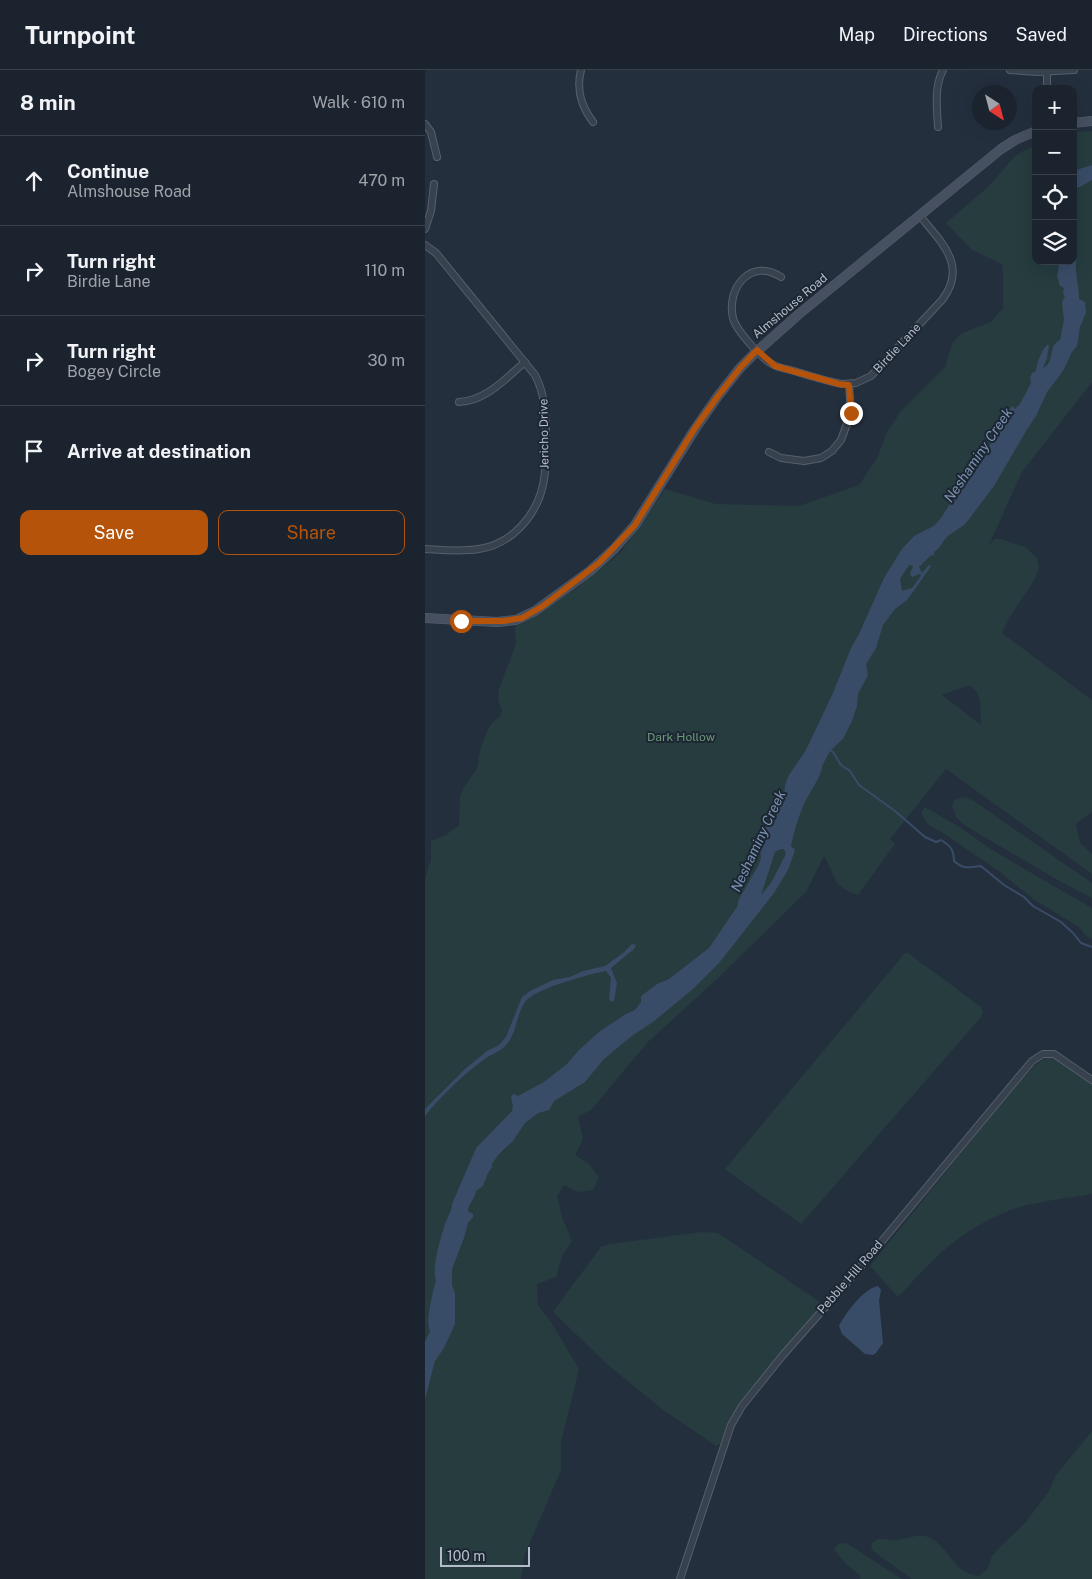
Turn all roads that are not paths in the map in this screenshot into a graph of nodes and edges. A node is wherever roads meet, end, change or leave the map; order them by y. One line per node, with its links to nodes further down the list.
1 (581, 70): 8 (street)
2 (943, 70): 11 (street)
3 (1010, 70): 5 (street)
4 (1074, 70): 5 (street)
5 (1047, 71): 6 (street)
6 (1047, 85)
7 (1092, 121): 9 (main road)
8 (593, 122)
9 (1077, 123)
10 (425, 124): 13 (street)
11 (938, 127)
12 (1032, 133): 15 (main road, Almshouse Road)
13 (437, 157)
14 (434, 184): 16 (street)
15 (921, 216): 19 (main road, Almshouse Road); 21 (street, Birdie Lane)
16 (425, 229)
17 (425, 245): 20 (street, Jericho Drive)
18 (781, 276): 19 (street)
19 (757, 350): 21 (street); 25 (main road, Almshouse Road)
20 (525, 362): 22 (street); 24 (street, Jericho Drive)
21 (849, 385): 23 (street)
22 (459, 402)
23 (769, 452)
24 (425, 549)
25 (425, 618)
26 (1092, 1080): 27 (street, Pebble Hill Road)
27 (680, 1579)

